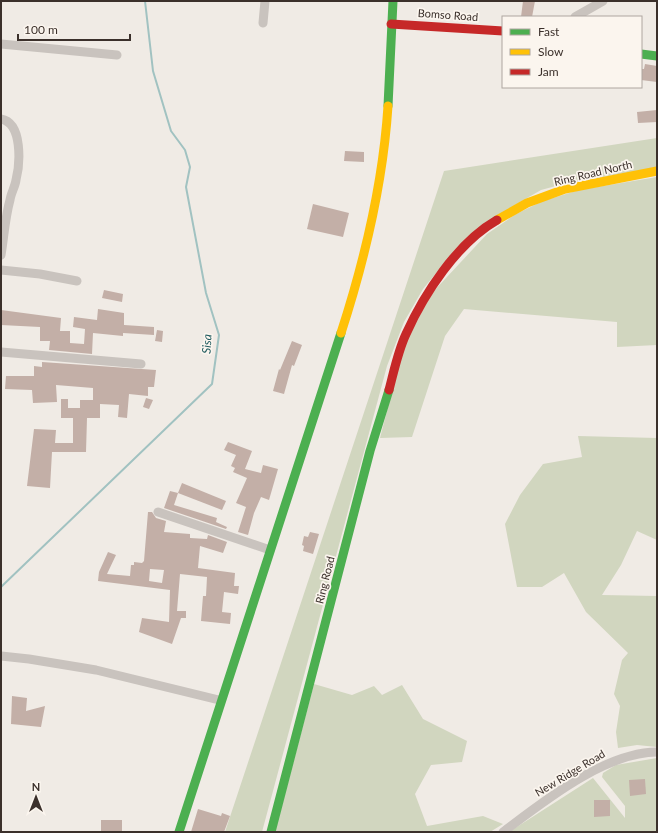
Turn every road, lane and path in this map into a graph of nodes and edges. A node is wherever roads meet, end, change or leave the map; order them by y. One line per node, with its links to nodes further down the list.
1 (265, 1): 5 (street)
2 (392, 1): 6 (street)
3 (604, 1): 4 (street)
4 (577, 16)
5 (263, 23)
6 (391, 24): 7 (street, Bomso Road); 22 (street)
7 (502, 31)
8 (1, 44): 10 (street)
9 (642, 54): 11 (street)
10 (117, 55)
11 (657, 56)
12 (1, 119): 14 (street)
13 (657, 171): 18 (street, Ring Road North)
14 (5, 198): 15 (street)
15 (1, 255)
16 (1, 270): 17 (street)
17 (77, 281)
18 (405, 335): 27 (street, Ring Road)
19 (1, 352): 20 (street)
20 (141, 364)
21 (158, 512): 22 (street)
22 (270, 550): 24 (street)
23 (1, 656): 24 (street)
24 (219, 700): 26 (street)
25 (657, 752): 28 (street, New Ridge Road)
26 (179, 832)
27 (271, 832)
28 (503, 832)

